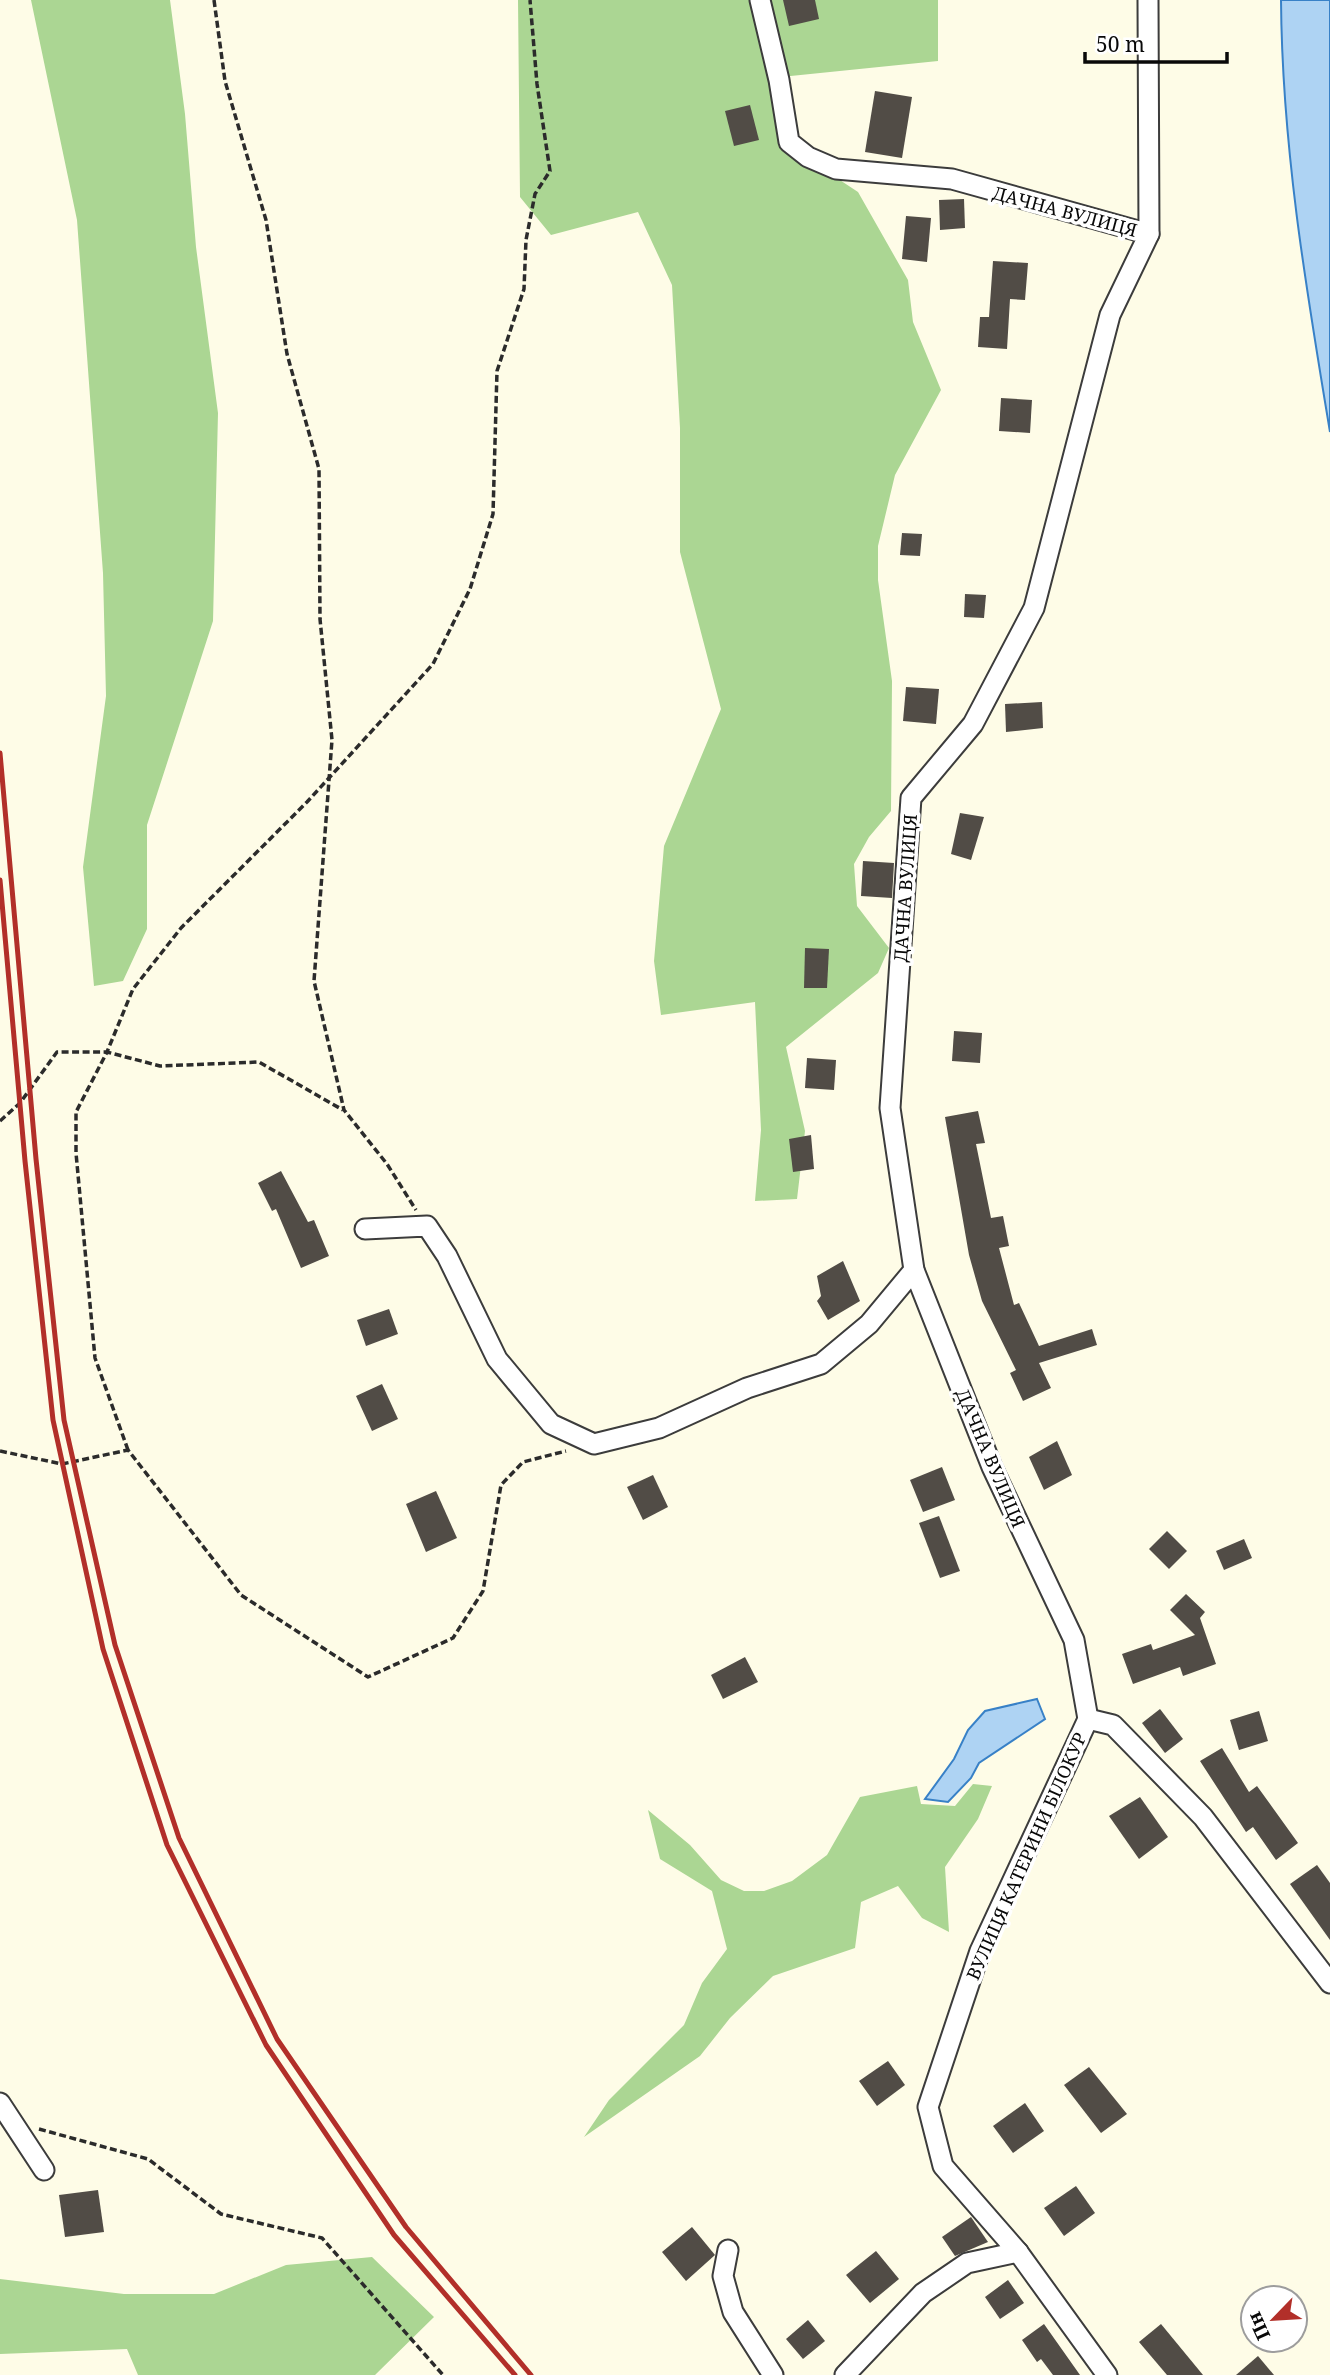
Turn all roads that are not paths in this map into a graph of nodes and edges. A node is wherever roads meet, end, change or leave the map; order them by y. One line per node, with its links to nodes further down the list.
1 (760, 0): 3 (street, ДАЧНА ВУЛИЦЯ)
2 (1148, 0): 3 (street)
3 (1149, 234): 5 (street, ДАЧНА ВУЛИЦЯ)
4 (365, 1229): 5 (street)
5 (914, 1270): 6 (street, ДАЧНА ВУЛИЦЯ)
6 (1088, 1718): 7 (street); 11 (street, ВУЛИЦЯ КАТЕРИНИ БІЛОКУР)
7 (1330, 1983)
8 (0, 2103): 9 (street)
9 (44, 2170)
10 (728, 2250): 12 (street)
11 (1018, 2252): 13 (street); 14 (street, ВУЛИЦЯ КАТЕРИНИ БІЛОКУР)
12 (773, 2375)
13 (845, 2375)
14 (1107, 2375)

